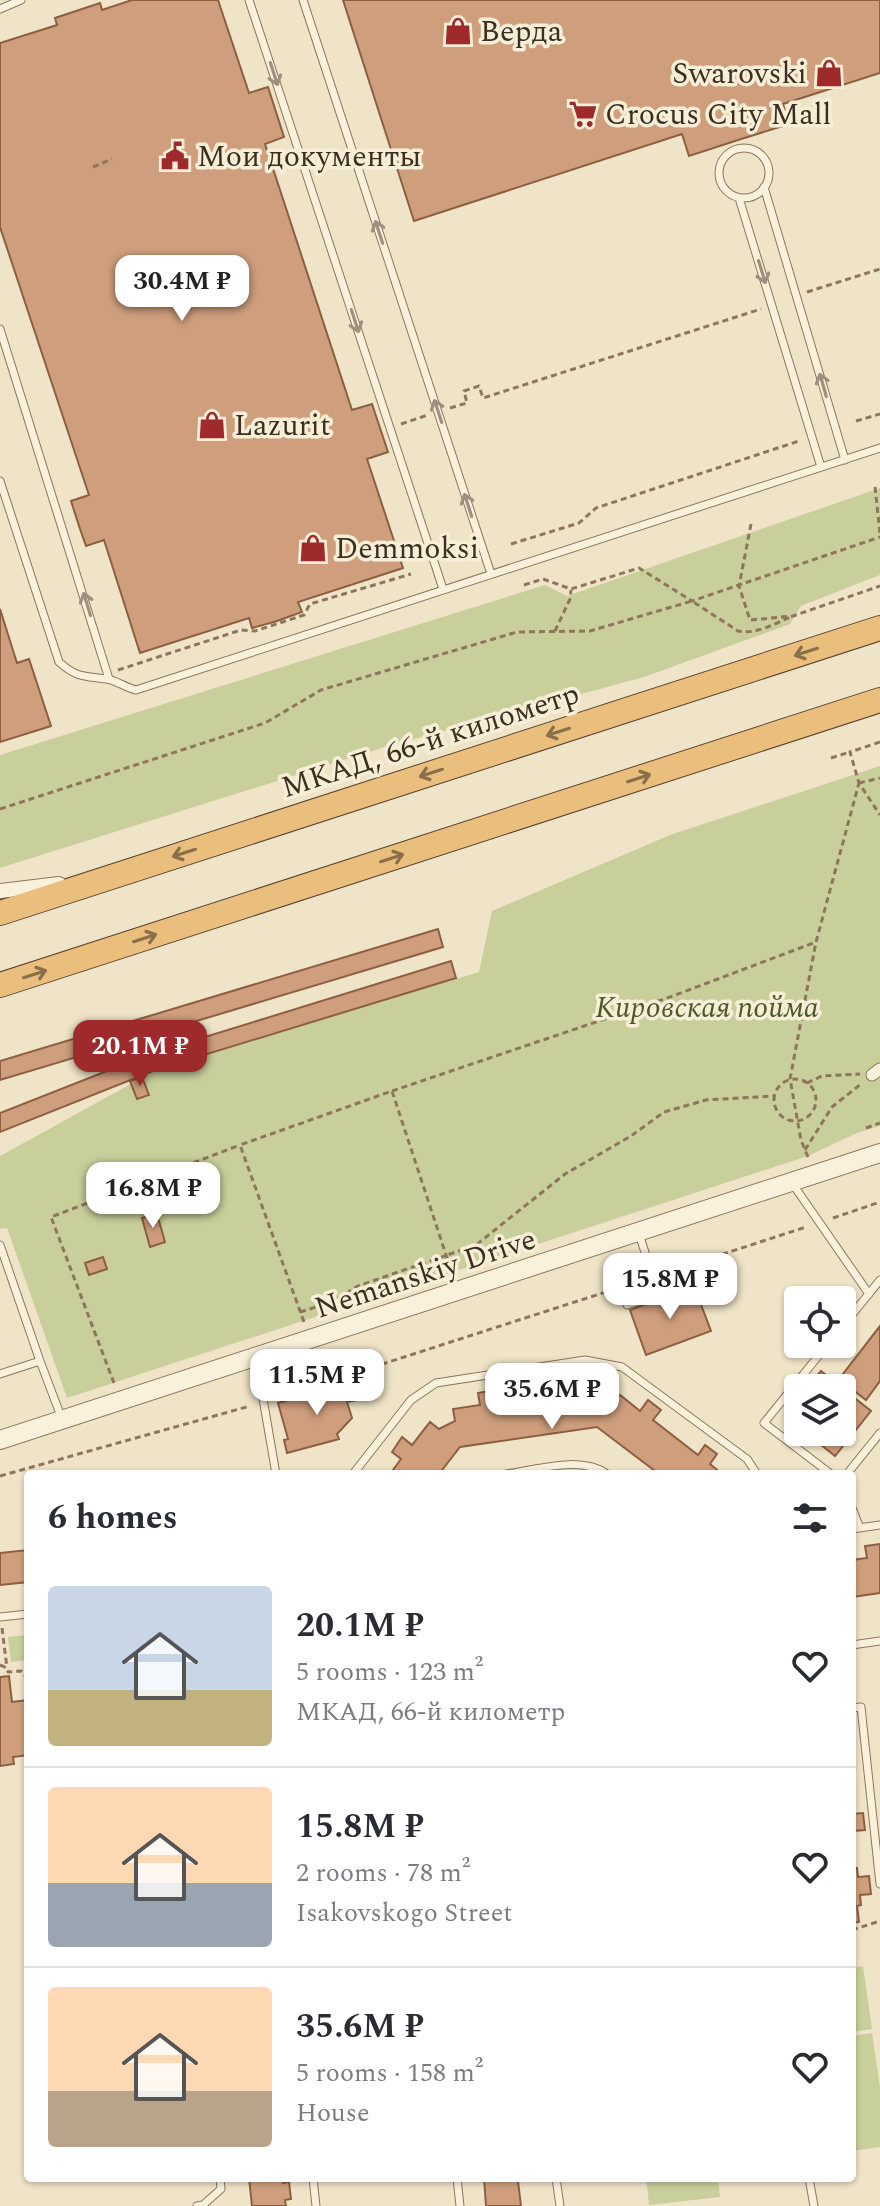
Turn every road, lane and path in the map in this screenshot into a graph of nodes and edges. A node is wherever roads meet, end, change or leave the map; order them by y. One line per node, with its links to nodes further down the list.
1 (21, 0): 4 (lane)
2 (249, 0): 16 (lane, one-way to 16)
3 (303, 0): 13 (lane, one-way to 3)
4 (0, 9)
5 (112, 159): 6 (path)
6 (93, 167)
7 (764, 187): 8 (lane); 8 (lane); 10 (lane)
8 (739, 198): 11 (lane, one-way to 11)
9 (880, 269): 10 (path)
10 (801, 309): 19 (lane, one-way to 10)
11 (775, 317): 13 (path); 20 (lane)
12 (0, 329): 38 (lane, one-way to 12)
13 (438, 412): 16 (path); 27 (lane, one-way to 13)
14 (880, 414): 15 (path)
15 (856, 421)
16 (391, 428): 31 (lane)
17 (805, 439): 25 (path)
18 (880, 448): 19 (lane)
19 (845, 460): 20 (lane)
20 (821, 467): 27 (lane)
21 (0, 481): 38 (lane)
22 (875, 487): 24 (path)
23 (751, 524): 29 (path)
24 (880, 535): 29 (path)
25 (511, 544)
26 (411, 574): 37 (path)
27 (491, 574): 31 (lane)
28 (524, 585): 32 (path)
29 (739, 586): 33 (path); 34 (path)
30 (880, 586): 34 (path)
31 (443, 589): 38 (lane)
32 (571, 589): 33 (path); 36 (path)
33 (692, 601): 34 (path); 36 (path)
34 (793, 616)
35 (880, 628): 47 (highway, МКАД, 66-й километр, one-way to 47)
36 (555, 631): 45 (path)
37 (118, 670)
38 (109, 679)
39 (880, 700): 51 (highway, one-way to 39)
40 (880, 742): 41 (path)
41 (850, 752): 42 (path); 44 (path)
42 (831, 758)
43 (880, 778): 44 (path)
44 (859, 783): 46 (path); 50 (path)
45 (0, 809)
46 (880, 815)
47 (115, 875): 48 (street); 49 (highway, МКАД, 66-й километр)
48 (0, 891)
49 (0, 913)
50 (816, 942): 53 (path); 55 (path)
51 (0, 985)
52 (876, 1072): 54 (path); 62 (path)
53 (790, 1079): 54 (path); 56 (path); 57 (path)
54 (807, 1083): 57 (path)
55 (392, 1091): 61 (path); 69 (path)
56 (774, 1096): 57 (path); 69 (path)
57 (799, 1121): 60 (path)
58 (880, 1123): 59 (path)
59 (866, 1128)
60 (801, 1140)
61 (240, 1145): 78 (path); 84 (path)
62 (805, 1150)
63 (880, 1153): 64 (street, Nemanskiy Drive)
64 (790, 1181): 66 (lane); 67 (street, Nemanskiy Drive)
65 (880, 1202): 66 (path)
66 (818, 1223): 70 (path); 74 (lane)
67 (638, 1232): 70 (lane); 73 (street, Nemanskiy Drive)
68 (0, 1245): 82 (lane)
69 (447, 1255): 73 (path); 78 (path)
70 (652, 1277): 75 (lane); 85 (path)
71 (880, 1280): 74 (lane)
72 (695, 1283): 75 (lane)
73 (459, 1292): 79 (street, Nemanskiy Drive)
74 (869, 1294): 77 (lane)
75 (659, 1295): 76 (lane)
76 (627, 1305)
77 (856, 1310)
78 (300, 1312): 79 (path)
79 (310, 1339): 80 (street, Nemanskiy Drive)
80 (255, 1356): 84 (street, Nemanskiy Drive); 85 (lane)
81 (817, 1358): 94 (lane)
82 (40, 1361): 83 (lane); 86 (lane)
83 (0, 1374)
84 (120, 1401): 86 (street, Nemanskiy Drive)
85 (263, 1402): 89 (lane); 96 (path)
86 (62, 1420): 88 (street, Nemanskiy Drive)
87 (880, 1433): 95 (lane)
88 (0, 1440)
89 (275, 1470)
90 (356, 1470): 93 (lane)
91 (533, 1470): 92 (lane)
92 (601, 1470)
93 (754, 1470)
94 (826, 1470)
95 (850, 1470)
96 (0, 1476)
97 (880, 1525): 98 (lane)
98 (856, 1528)
99 (24, 1614): 100 (lane)
100 (0, 1617): 104 (path)
101 (880, 1641): 102 (lane)
102 (856, 1644)
103 (0, 1665): 104 (path)
104 (7, 1668): 105 (path)
105 (24, 1675)
106 (856, 1708): 107 (lane)
107 (880, 1884)
108 (880, 1921): 109 (path)
109 (856, 1929)
110 (220, 2182): 115 (lane)
111 (313, 2182): 116 (lane)
112 (457, 2182): 117 (lane)
113 (557, 2182): 118 (lane)
114 (810, 2182): 119 (lane)
115 (197, 2206)
116 (316, 2206)
117 (460, 2206)
118 (560, 2206)
119 (814, 2206)

